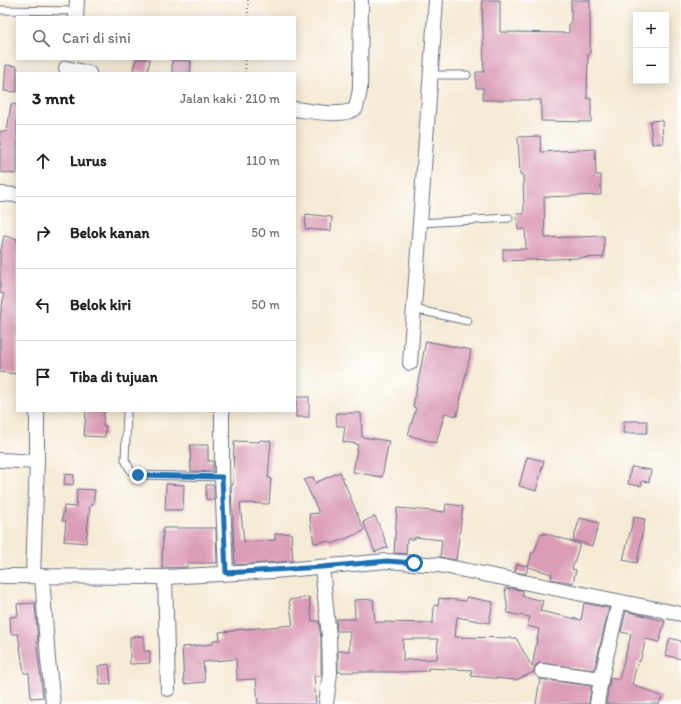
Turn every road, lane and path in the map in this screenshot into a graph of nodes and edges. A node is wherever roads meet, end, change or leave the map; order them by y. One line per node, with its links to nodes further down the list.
1 (248, 0): 6 (path)
2 (361, 0): 13 (street)
3 (436, 0): 11 (street)
4 (77, 9): 5 (lane)
5 (0, 10)
6 (248, 16)
7 (246, 60): 10 (path)
8 (66, 67): 9 (street)
9 (85, 72)
10 (245, 72)
11 (431, 75): 12 (lane); 17 (street)
12 (467, 75)
13 (296, 110)
14 (0, 194): 15 (street)
15 (16, 195)
16 (509, 218): 17 (lane)
17 (420, 223): 18 (street)
18 (414, 308): 19 (lane); 20 (street)
19 (468, 321)
20 (410, 364)
21 (37, 412): 25 (street)
22 (222, 412): 26 (street)
23 (127, 414): 26 (lane)
24 (0, 460): 25 (street)
25 (37, 462): 30 (street)
26 (222, 477): 28 (street)
27 (322, 567): 28 (street); 32 (street); 38 (street)
28 (226, 573): 31 (street)
29 (0, 576): 30 (street)
30 (38, 576): 31 (street); 37 (street)
31 (165, 577): 36 (street)
32 (618, 602): 33 (street); 35 (street)
33 (681, 614)
34 (542, 671): 35 (street)
35 (601, 679): 39 (street)
36 (168, 689)
37 (50, 702)
38 (326, 704)
39 (597, 704)

